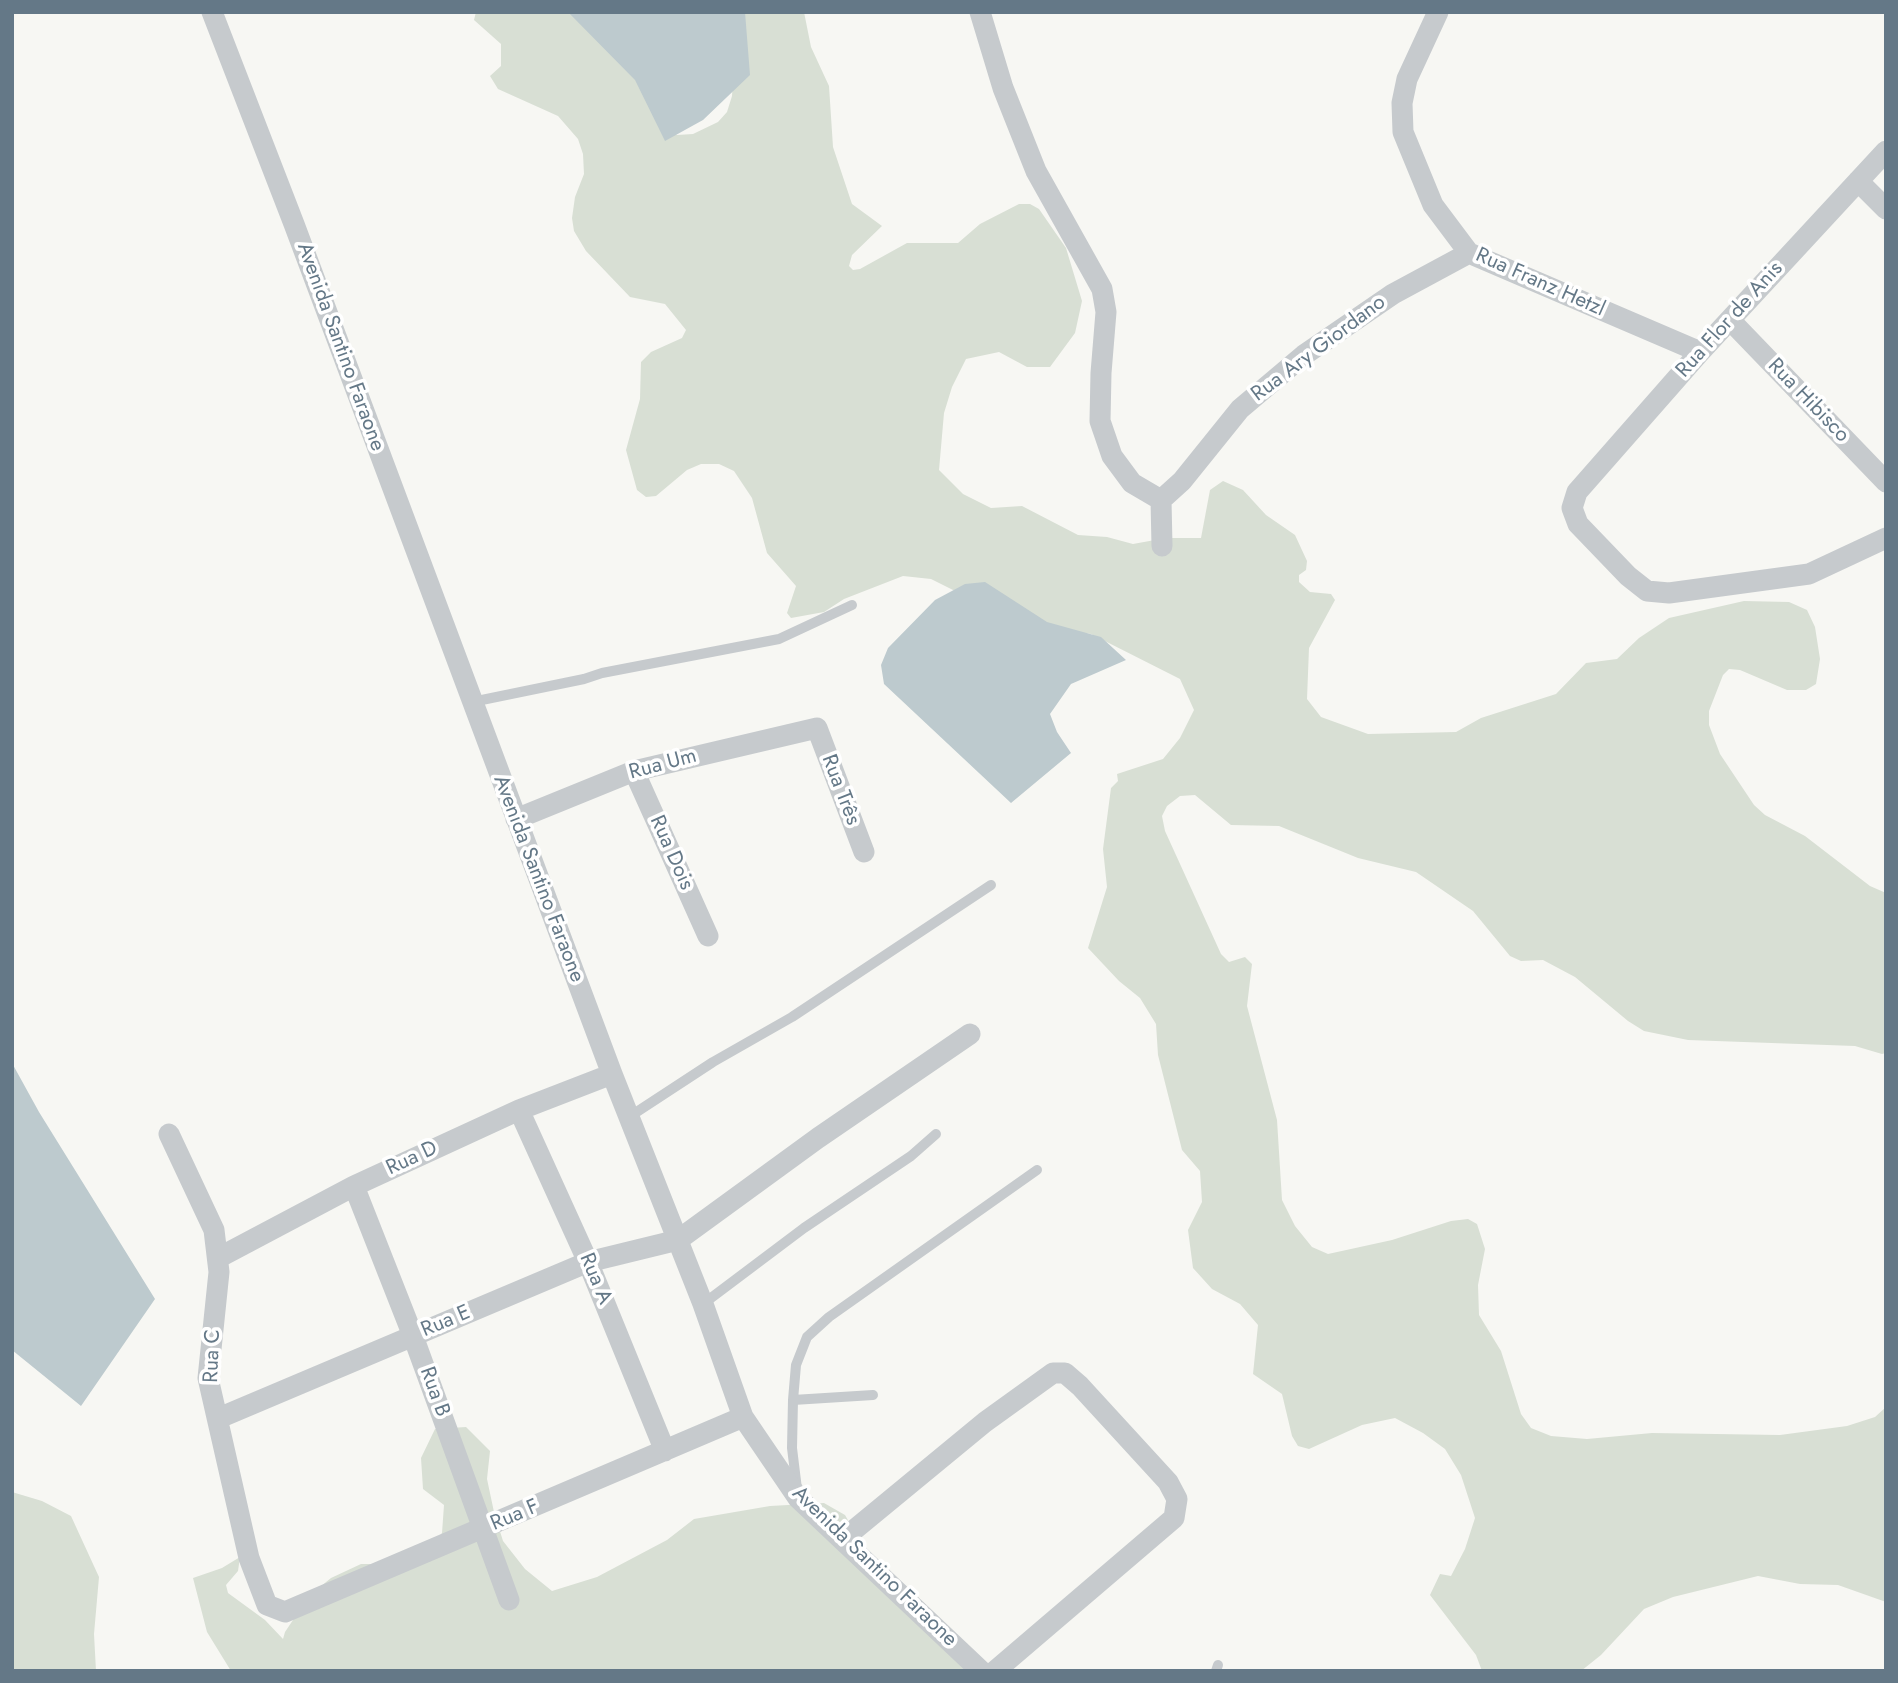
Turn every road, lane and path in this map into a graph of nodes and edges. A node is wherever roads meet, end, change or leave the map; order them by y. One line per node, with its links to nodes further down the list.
1 (212, 12): 15 (street, Avenida Santino Faraone)
2 (980, 12): 11 (street)
3 (1438, 12): 7 (street, Rua Franz Hetzl)
4 (1886, 151): 5 (street, Rua Flor de Anis)
5 (1857, 181): 6 (street); 8 (street, Rua Flor de Anis)
6 (1886, 209)
7 (1469, 253): 9 (street, Rua Franz Hetzl); 11 (street, Rua Ary Giordano)
8 (1730, 320): 9 (street, Rua Flor de Anis); 10 (street, Rua Hibisco)
9 (1700, 352): 12 (street, Rua Flor de Anis)
10 (1886, 482)
11 (1161, 500): 13 (street)
12 (1886, 538)
13 (1163, 546)
14 (852, 605): 15 (lane)
15 (472, 702): 18 (street, Avenida Santino Faraone)
16 (817, 728): 17 (street, Rua Um); 19 (street, Rua Três)
17 (634, 771): 18 (street, Rua Um); 21 (street, Rua Dois)
18 (516, 819): 23 (street, Avenida Santino Faraone)
19 (864, 852)
20 (991, 885): 25 (lane)
21 (708, 936)
22 (970, 1034): 30 (street)
23 (612, 1074): 24 (street, Rua D); 25 (street, Avenida Santino Faraone)
24 (519, 1110): 29 (street, Rua D); 32 (street, Rua A)
25 (629, 1118): 30 (street, Avenida Santino Faraone)
26 (169, 1134): 31 (street, Rua C)
27 (936, 1134): 33 (lane)
28 (1037, 1170): 36 (lane)
29 (354, 1186): 31 (street, Rua D); 34 (street, Rua B)
30 (678, 1240): 32 (street, Rua E); 33 (street, Avenida Santino Faraone)
31 (218, 1258): 38 (street, Rua C)
32 (588, 1262): 34 (street, Rua E); 39 (street, Rua A)
33 (703, 1304): 37 (street, Avenida Santino Faraone)
34 (413, 1336): 38 (street, Rua E); 41 (street, Rua B)
35 (873, 1395): 36 (lane)
36 (793, 1400): 40 (lane)
37 (743, 1417): 39 (street, Rua F); 40 (street, Avenida Santino Faraone)
38 (219, 1418): 44 (street, Rua C)
39 (666, 1451): 41 (street, Rua F)
40 (799, 1498): 42 (street, Avenida Santino Faraone)
41 (484, 1529): 43 (street, Rua B); 44 (street, Rua F)
42 (844, 1539): 45 (street, Avenida Santino Faraone); 46 (street)
43 (509, 1600)
44 (285, 1612)
45 (981, 1671)
46 (995, 1671)

